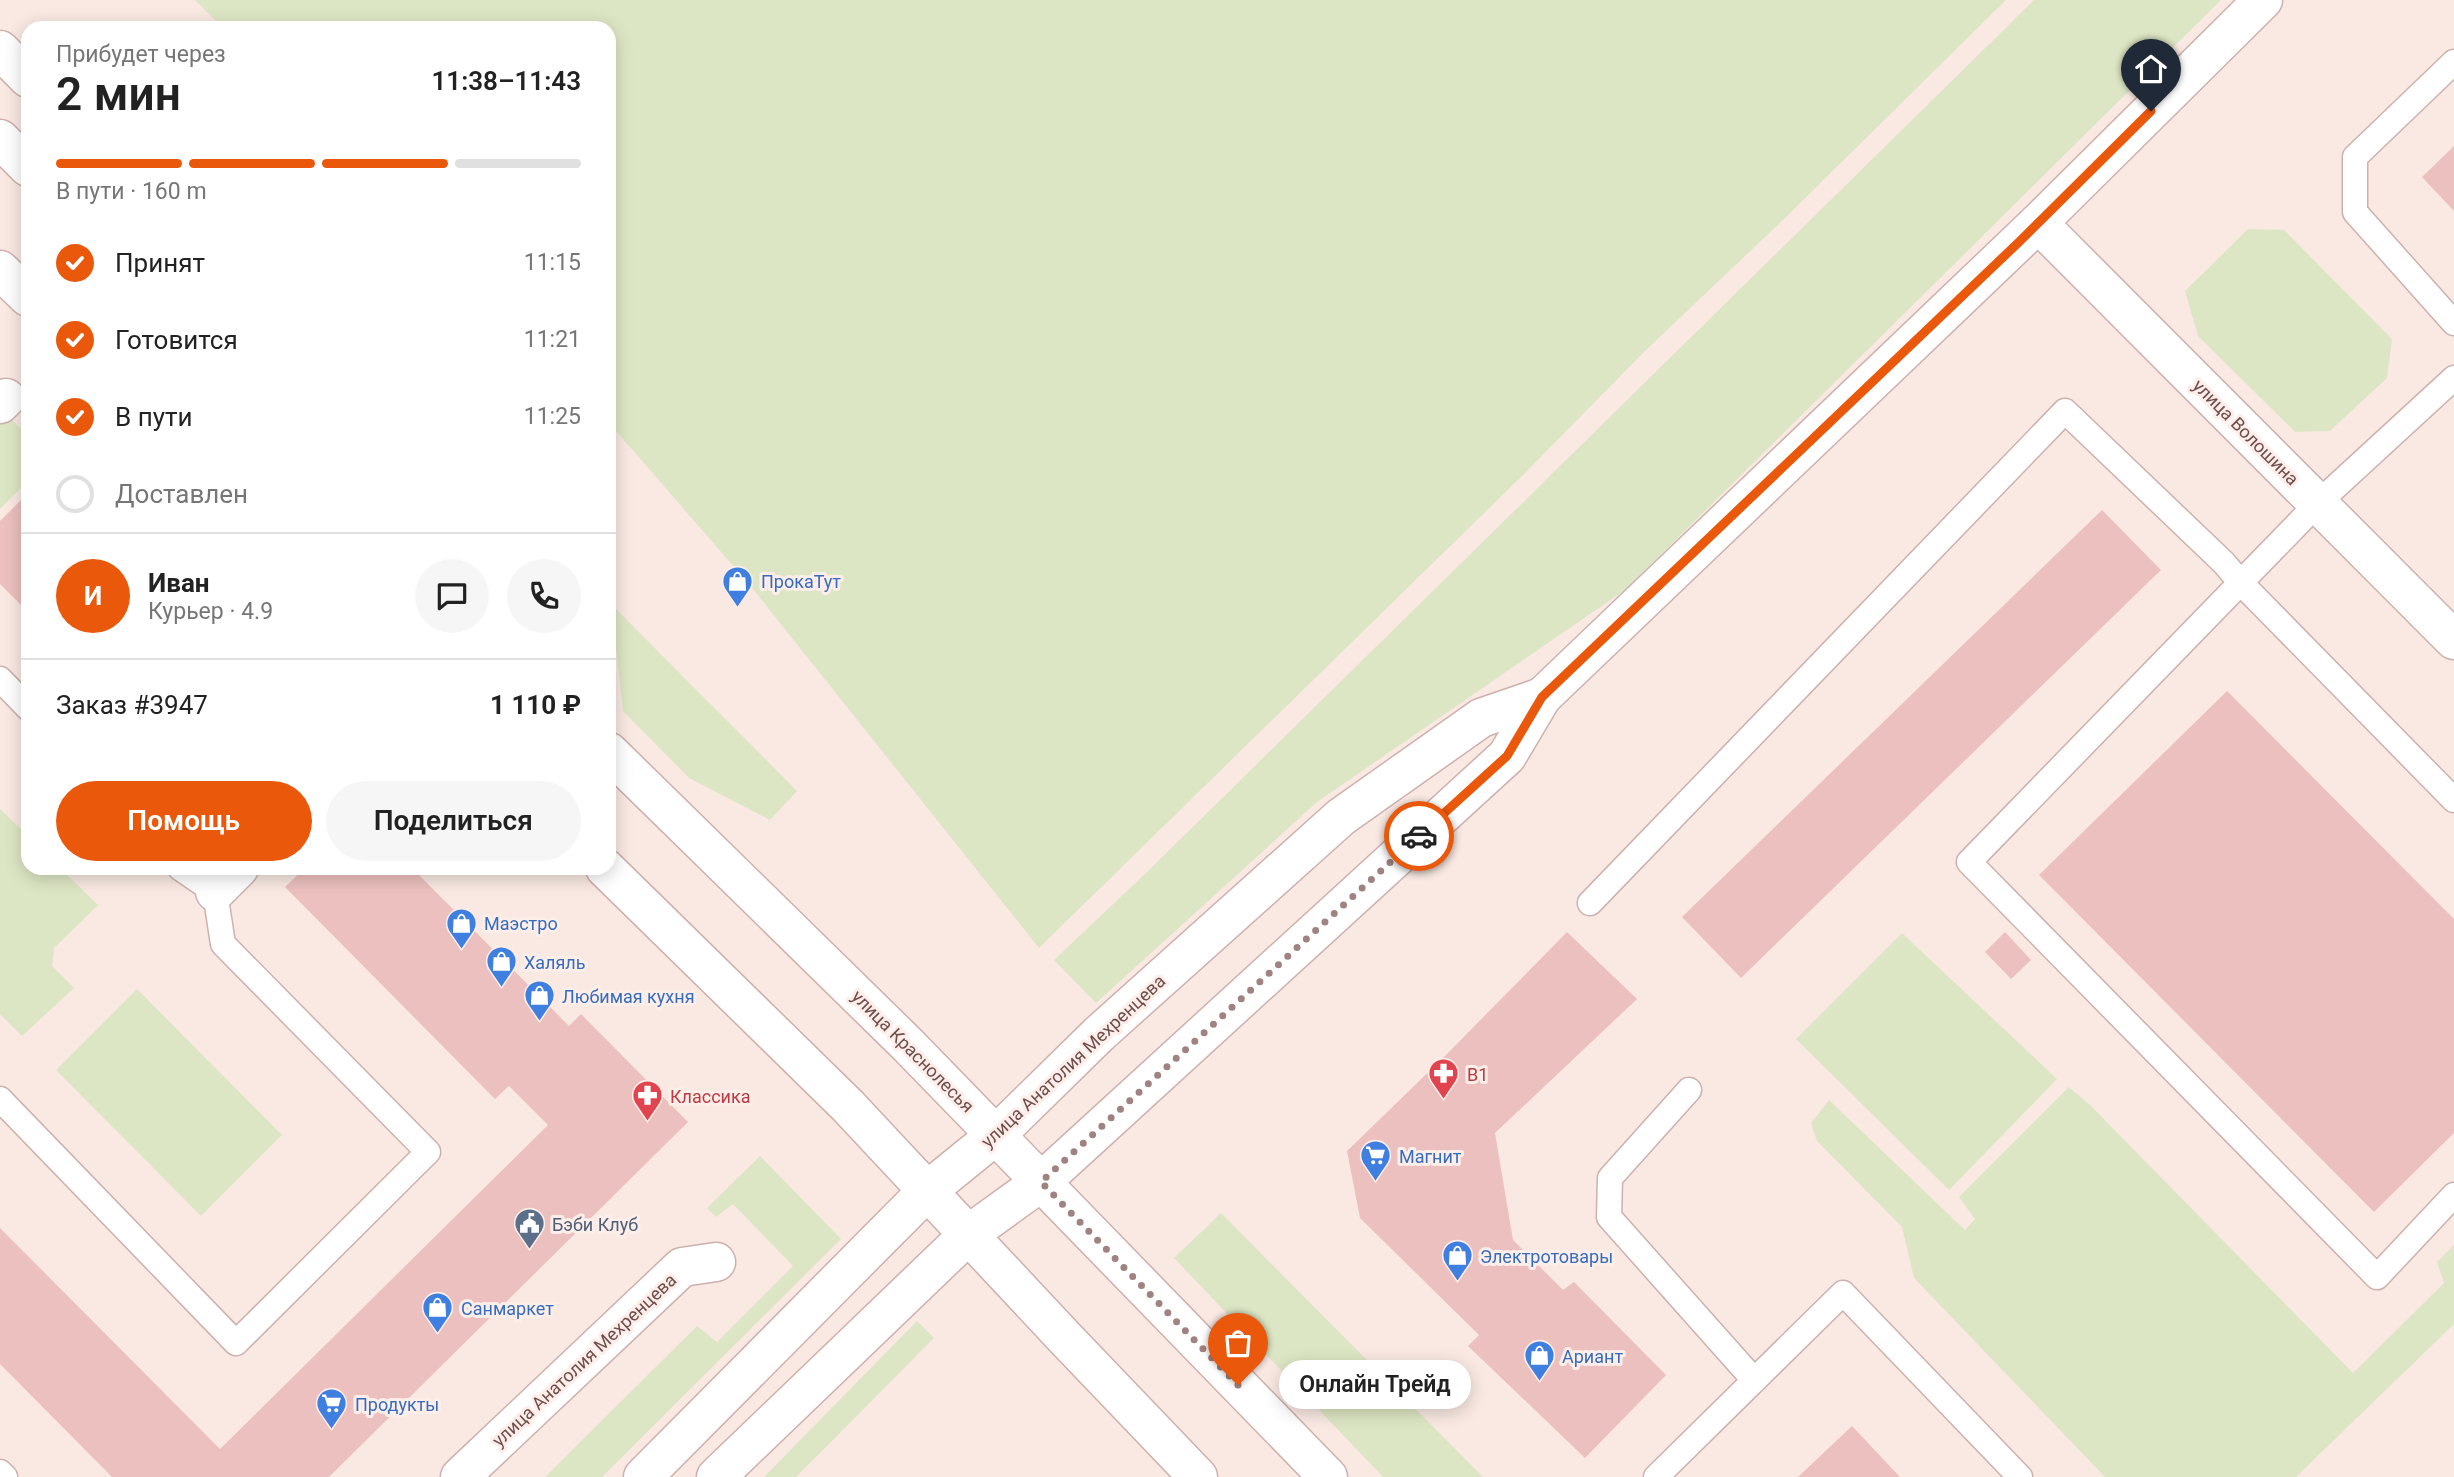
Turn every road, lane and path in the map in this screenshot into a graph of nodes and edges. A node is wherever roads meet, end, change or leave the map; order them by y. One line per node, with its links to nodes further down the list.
1 (2263, 0): 7 (street, улица Анатолия Мехренцева)
2 (0, 50): 4 (street)
3 (2454, 62): 10 (lane)
4 (21, 71)
5 (0, 139): 6 (street)
6 (21, 160)
7 (2038, 223): 12 (street, улица Волошина); 16 (street, улица Анатолия Мехренцева)
8 (0, 270): 9 (street)
9 (21, 291)
10 (2454, 323)
11 (2454, 378): 12 (lane)
12 (2318, 503): 13 (lane); 14 (street, улица Волошина)
13 (2241, 583): 19 (lane); 23 (lane); 29 (lane)
14 (2454, 640)
15 (0, 679): 17 (lane)
16 (1542, 697): 26 (street, улица Анатолия Мехренцева); 27 (street, улица Анатолия Мехренцева)
17 (21, 701)
18 (616, 759): 26 (street, улица Краснолесья)
19 (2454, 800)
20 (207, 875): 22 (lane)
21 (611, 875): 28 (street)
22 (227, 880): 25 (lane)
23 (1590, 903)
24 (1689, 1090): 32 (lane)
25 (0, 1099)
26 (996, 1135): 27 (street, улица Краснолесья); 28 (street, улица Анатолия Мехренцева)
27 (1041, 1182): 30 (street, улица Анатолия Мехренцева); 39 (street, улица Краснолесья)
28 (927, 1191): 30 (street); 36 (street, улица Анатолия Мехренцева)
29 (2454, 1195)
30 (968, 1234): 37 (street, улица Анатолия Мехренцева); 38 (street)
31 (716, 1262): 35 (street, улица Анатолия Мехренцева)
32 (1754, 1380): 40 (lane); 41 (lane)
33 (0, 1472): 34 (lane)
34 (5, 1477)
35 (460, 1477)
36 (643, 1477)
37 (716, 1477)
38 (1198, 1477)
39 (1328, 1477)
40 (1656, 1477)
41 (2020, 1477)

